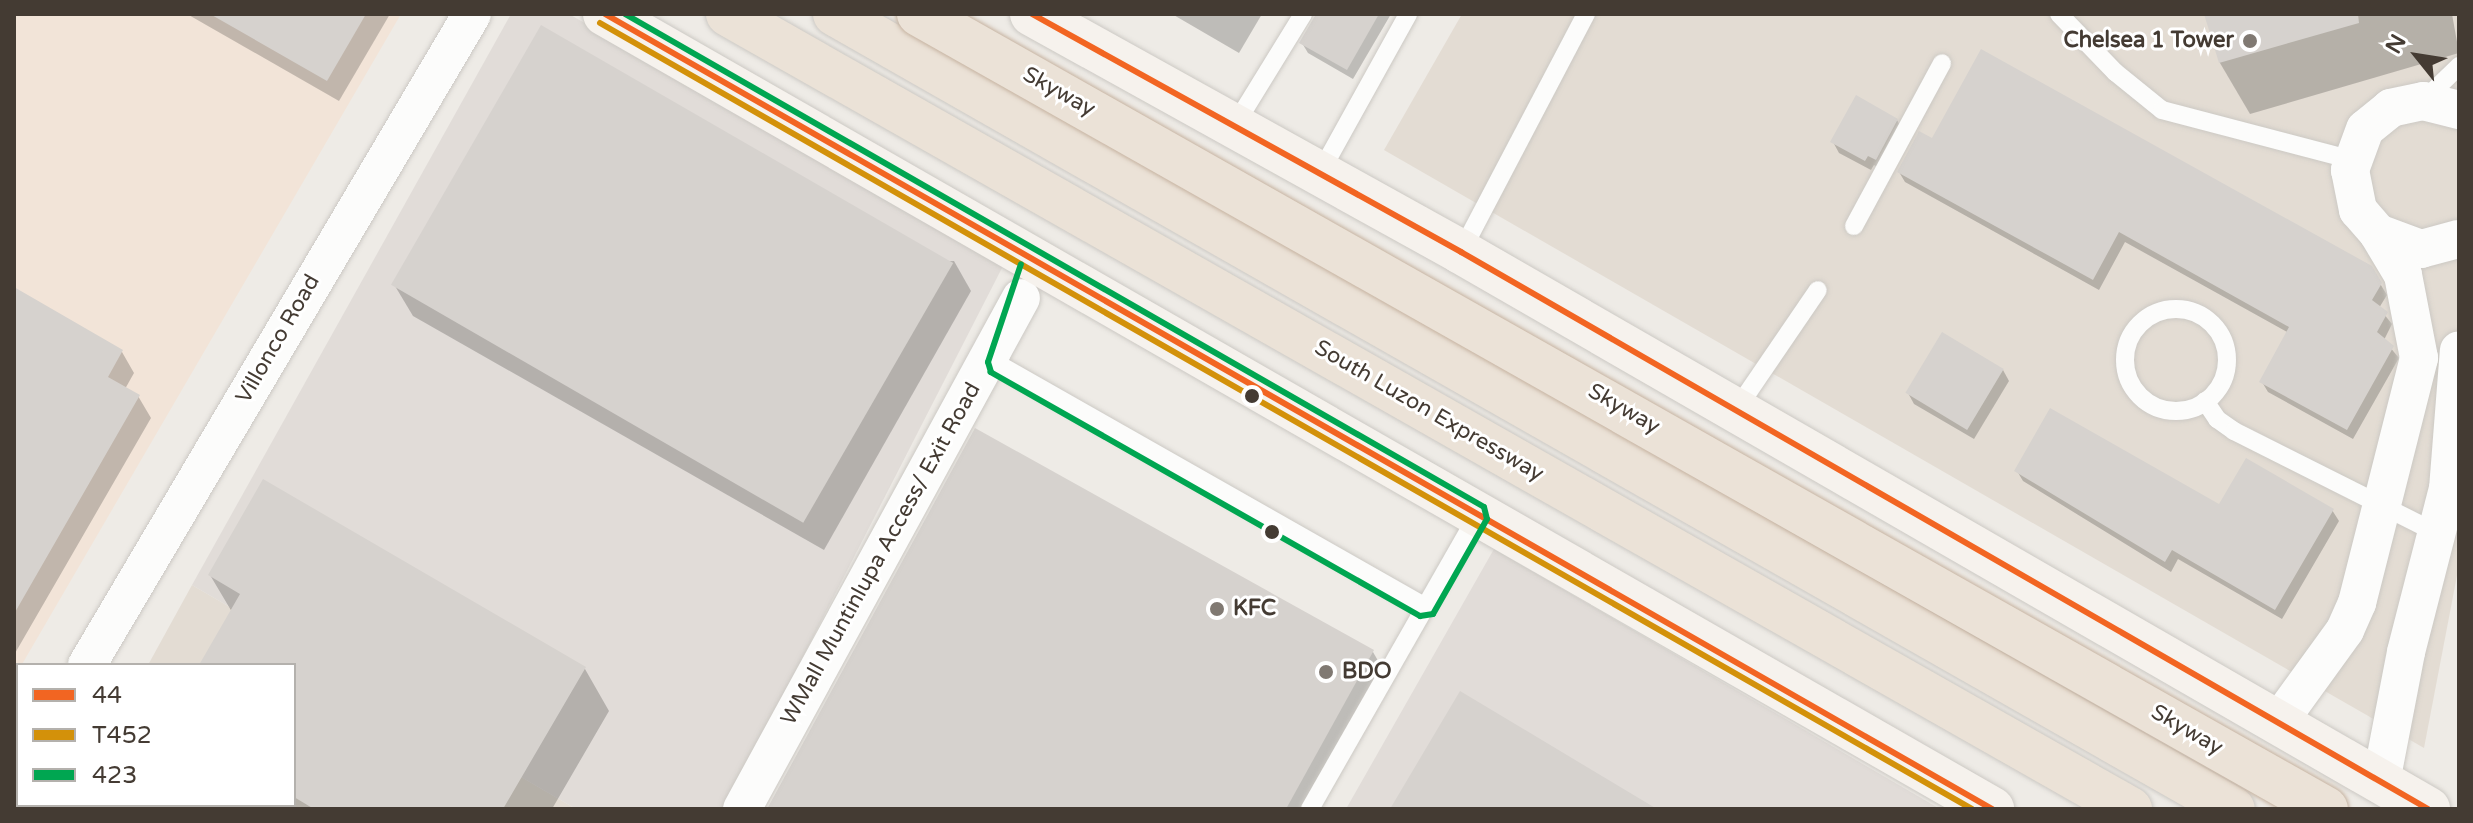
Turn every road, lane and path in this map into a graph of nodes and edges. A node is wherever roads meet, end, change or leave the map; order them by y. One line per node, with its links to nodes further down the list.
1 (472, 14): 31 (street, Villonco Road)
2 (605, 14): 22 (main road)
3 (728, 14): 37 (highway, South Luzon Expressway)
4 (835, 14): 38 (highway, Skyway)
5 (919, 14): 39 (highway, Skyway, bridge)
6 (952, 14): 15 (highway)
7 (1303, 14): 15 (lane)
8 (1408, 14): 17 (lane)
9 (1586, 14): 21 (lane)
10 (2059, 14): 16 (lane)
11 (1036, 15): 15 (main road)
12 (1942, 63): 18 (lane)
13 (2459, 66): 14 (lane)
14 (2441, 106): 16 (street)
15 (1217, 142): 17 (main road); 40 (highway)
16 (2352, 160): 19 (street)
17 (1320, 173): 21 (main road)
18 (1854, 226)
19 (2378, 233): 20 (street); 24 (street)
20 (2459, 239)
21 (1461, 252): 26 (main road)
22 (1027, 279): 28 (main road); 30 (lane); 34 (street, WMall Muntinlupa Access/ Exit Road)
23 (1818, 290): 26 (lane)
24 (2445, 358): 27 (street); 29 (street)
25 (2205, 401): 25 (lane); 27 (lane)
26 (1735, 411): 32 (main road)
27 (2386, 503): 29 (lane); 32 (street)
28 (1478, 515): 30 (lane); 36 (main road)
29 (2435, 532): 33 (street)
30 (1425, 607): 35 (lane)
31 (88, 663)
32 (2277, 724): 33 (main road)
33 (2381, 782): 41 (main road)
34 (742, 809)
35 (1310, 809)
36 (1992, 809)
37 (2130, 809)
38 (2233, 809)
39 (2326, 809)
40 (2347, 809)
41 (2428, 809)

